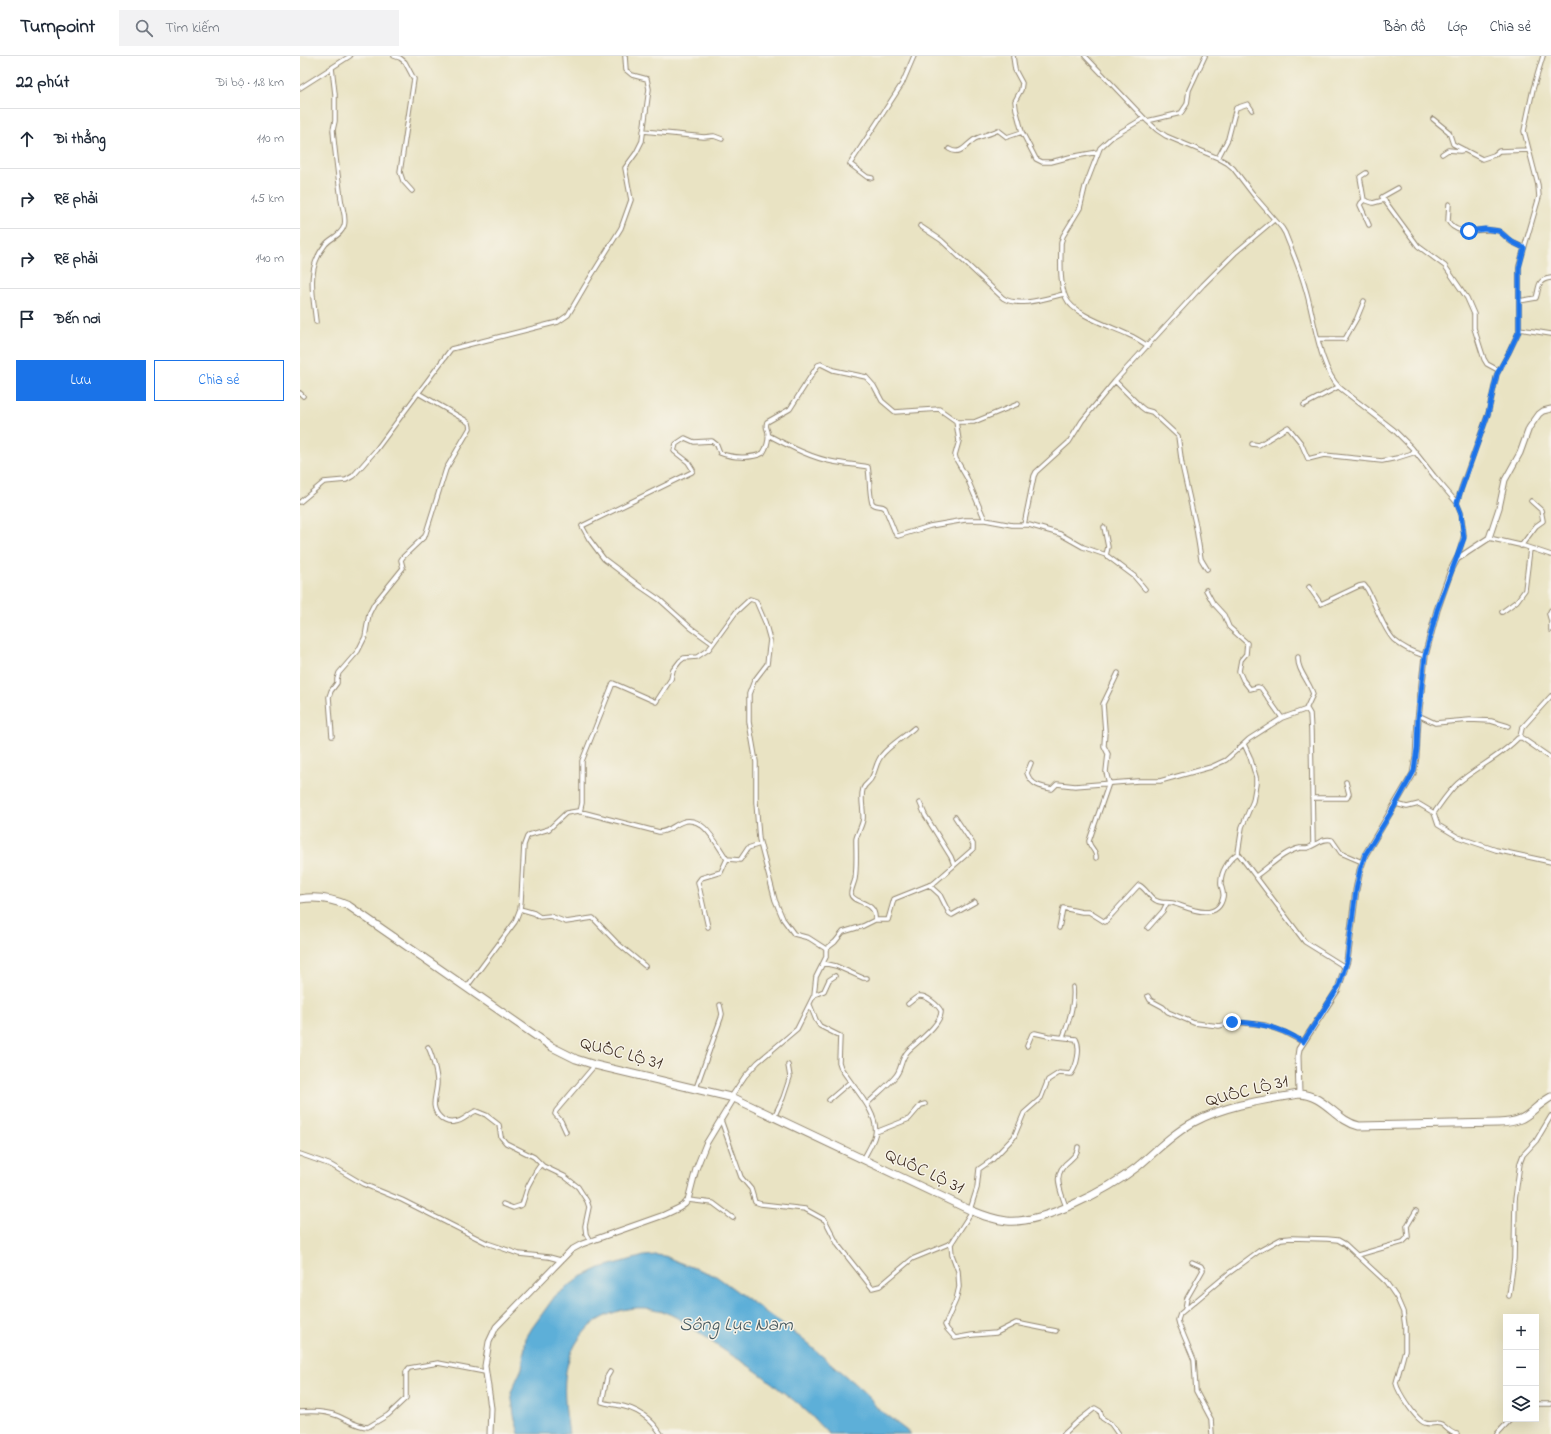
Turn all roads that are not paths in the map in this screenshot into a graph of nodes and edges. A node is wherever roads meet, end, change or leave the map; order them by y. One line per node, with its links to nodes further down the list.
1 (350, 56): 9 (street)
2 (394, 56): 26 (street)
3 (625, 56): 14 (street)
4 (914, 56): 24 (street)
5 (1013, 56): 15 (street)
6 (1085, 56): 13 (street)
7 (1205, 56): 13 (street)
8 (1544, 56): 19 (street)
9 (332, 68): 10 (street); 38 (street)
10 (300, 88)
11 (1252, 110): 22 (street)
12 (1433, 119): 18 (street)
13 (1145, 120): 20 (street); 22 (street)
14 (643, 132): 16 (street); 46 (street)
15 (1022, 132): 17 (street); 20 (street)
16 (722, 139)
17 (949, 149)
18 (1466, 150): 19 (street); 21 (street)
19 (1529, 150): 33 (street)
20 (1098, 152): 35 (street)
21 (1442, 154)
22 (1218, 158): 30 (street)
23 (1366, 173): 27 (street)
24 (872, 178)
25 (1398, 188): 28 (street)
26 (412, 191)
27 (1364, 200): 28 (street); 31 (street)
28 (1384, 200): 43 (street)
29 (1449, 204): 33 (street)
30 (1274, 220): 41 (street); 42 (street)
31 (1369, 224)
32 (920, 226): 35 (street)
33 (1524, 248): 37 (street)
34 (1551, 278): 37 (street)
35 (1064, 294): 42 (street)
36 (1364, 301): 41 (street)
37 (1519, 301): 39 (street)
38 (316, 322)
39 (1519, 329): 40 (street); 43 (street)
40 (1551, 334)
41 (1318, 338): 45 (street)
42 (1148, 346): 44 (street)
43 (1498, 370): 56 (street)
44 (1115, 381): 58 (street); 66 (street)
45 (1338, 387): 48 (street); 53 (street)
46 (418, 393): 55 (street); 84 (street)
47 (1018, 404): 50 (street)
48 (1304, 405)
49 (1551, 409): 60 (street)
50 (956, 422): 51 (street); 57 (street)
51 (768, 435): 57 (street); 74 (street)
52 (1252, 444): 53 (street)
53 (1416, 452): 56 (street)
54 (1531, 501): 61 (street)
55 (300, 502)
56 (1457, 503): 65 (street)
57 (985, 520): 58 (street)
58 (1024, 525): 63 (street)
59 (1104, 527): 63 (street)
60 (1488, 538): 61 (street); 65 (street)
61 (1521, 546): 62 (street)
62 (1530, 549): 64 (street); 71 (street)
63 (1106, 554): 68 (street)
64 (1551, 555)
65 (1457, 559): 75 (street)
66 (1207, 569)
67 (1309, 587): 75 (street)
68 (1145, 590)
69 (1206, 590): 81 (street)
70 (1551, 610): 72 (street)
71 (1502, 612)
72 (1551, 622): 73 (street)
73 (1551, 630)
74 (712, 643): 94 (street); 97 (street)
75 (1425, 656): 80 (street)
76 (1298, 657): 79 (street)
77 (1118, 673): 90 (street)
78 (1551, 696): 85 (street)
79 (1306, 709): 81 (street); 91 (street)
80 (1418, 715): 82 (street); 93 (street)
81 (1282, 718): 86 (street)
82 (1508, 726)
83 (914, 728): 111 (street)
84 (332, 736)
85 (1520, 737): 87 (street); 95 (street)
86 (1244, 744): 90 (street); 99 (street)
87 (1551, 758)
88 (1031, 763): 90 (street)
89 (1346, 782): 91 (street)
90 (1109, 783): 100 (street)
91 (1312, 798): 98 (street)
92 (920, 803): 104 (street)
93 (1396, 804): 95 (street); 102 (street)
94 (580, 812): 101 (street); 110 (street)
95 (1434, 813): 103 (street)
96 (955, 817): 104 (street)
97 (760, 844): 101 (street); 115 (street)
98 (1313, 844): 102 (street); 105 (street)
99 (1238, 853): 105 (street); 109 (street)
100 (1096, 858)
101 (726, 859): 112 (street)
102 (1362, 862): 118 (street)
103 (1551, 862)
104 (954, 865): 106 (street)
105 (1256, 876): 118 (street)
106 (929, 885): 108 (street); 111 (street)
107 (300, 899): 122 (highway, QUỐC LỘ 31)
108 (975, 902)
109 (1167, 903): 113 (street); 114 (street)
110 (520, 908): 117 (street); 122 (street)
111 (875, 920): 115 (street)
112 (708, 927)
113 (1059, 928)
114 (1148, 928)
115 (826, 949): 116 (street)
116 (823, 963): 120 (street); 123 (street)
117 (644, 966)
118 (1345, 967): 129 (street)
119 (835, 976): 123 (street)
120 (867, 978)
121 (1073, 987): 128 (street)
122 (466, 988): 132 (highway, QUỐC LỘ 31)
123 (814, 995): 127 (street)
124 (1148, 996): 129 (street)
125 (908, 1004): 140 (street)
126 (720, 1005): 135 (street)
127 (810, 1005): 134 (street); 138 (street)
128 (1063, 1037): 130 (street); 154 (street)
129 (1303, 1042): 136 (street)
130 (1027, 1046)
131 (428, 1047): 150 (street)
132 (595, 1065): 135 (highway, QUỐC LỘ 31); 145 (street)
133 (788, 1065): 143 (street)
134 (850, 1082): 139 (street); 140 (street)
135 (696, 1088): 138 (highway, QUỐC LỘ 31)
136 (1299, 1094): 137 (highway, QUỐC LỘ 31); 153 (highway, QUỐC LỘ 31)
137 (1551, 1097)
138 (733, 1098): 143 (highway, QUỐC LỘ 31); 144 (street)
139 (829, 1100)
140 (867, 1104): 146 (street)
141 (924, 1104): 146 (street)
142 (1551, 1116): 162 (street)
143 (774, 1117): 149 (highway, QUỐC LỘ 31)
144 (721, 1120): 151 (street); 158 (street)
145 (566, 1132)
146 (876, 1132): 149 (street)
147 (1078, 1147): 153 (street)
148 (300, 1154): 160 (street)
149 (863, 1160): 154 (highway, QUỐC LỘ 31)
150 (541, 1164): 152 (street); 157 (street)
151 (688, 1200): 156 (street); 157 (street)
152 (503, 1204)
153 (1066, 1207): 154 (highway, QUỐC LỘ 31)
154 (971, 1211): 158 (street)
155 (1416, 1212): 159 (street)
156 (733, 1218)
157 (590, 1241): 160 (street)
158 (951, 1243): 164 (street)
159 (1358, 1256): 163 (street); 176 (street)
160 (560, 1260): 165 (street)
161 (1192, 1262): 163 (street)
162 (1509, 1296)
163 (1185, 1309): 175 (street)
164 (1056, 1331)
165 (485, 1372): 169 (street); 171 (street)
166 (610, 1372): 172 (street)
167 (1539, 1404): 168 (street)
168 (1551, 1404)
169 (300, 1412)
170 (1509, 1422): 177 (street)
171 (490, 1434)
172 (661, 1434)
173 (1064, 1434): 174 (street)
174 (1118, 1434)
175 (1212, 1434)
176 (1457, 1434)
177 (1497, 1434)

